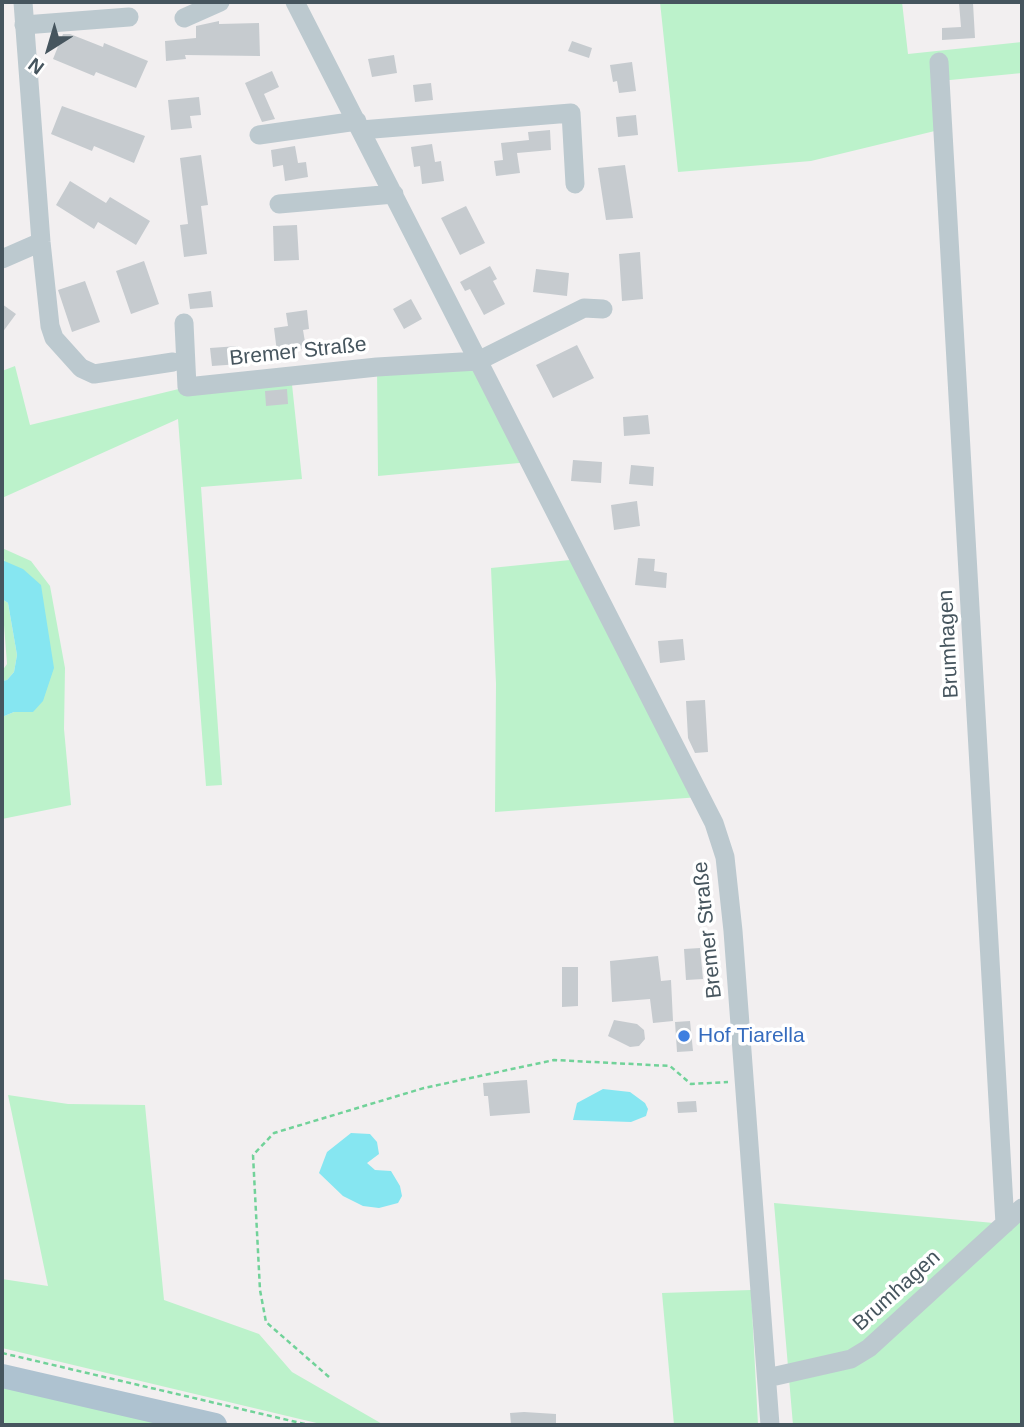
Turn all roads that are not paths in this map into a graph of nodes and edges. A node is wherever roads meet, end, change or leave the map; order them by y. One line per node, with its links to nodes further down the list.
1 (23, 2): 6 (street)
2 (220, 2): 5 (street)
3 (295, 2): 8 (street, Bremer Straße)
4 (128, 17): 6 (street)
5 (184, 18)
6 (24, 25): 13 (street)
7 (939, 62): 20 (street, Brumhagen)
8 (359, 125): 9 (street); 10 (street); 11 (street, Bremer Straße)
9 (259, 135)
10 (575, 184)
11 (394, 194): 12 (street); 17 (street, Bremer Straße)
12 (279, 204)
13 (41, 242): 14 (street); 18 (street)
14 (2, 259)
15 (603, 309): 17 (street, Bremer Straße)
16 (184, 323): 17 (street, Bremer Straße)
17 (478, 361): 22 (street, Bremer Straße)
18 (173, 362)
19 (1022, 1208): 20 (street, Brumhagen)
20 (1005, 1224): 22 (street, Brumhagen)
21 (2, 1376): 23 (main road)
22 (767, 1378): 24 (street, Bremer Straße)
23 (215, 1425)
24 (770, 1425)

